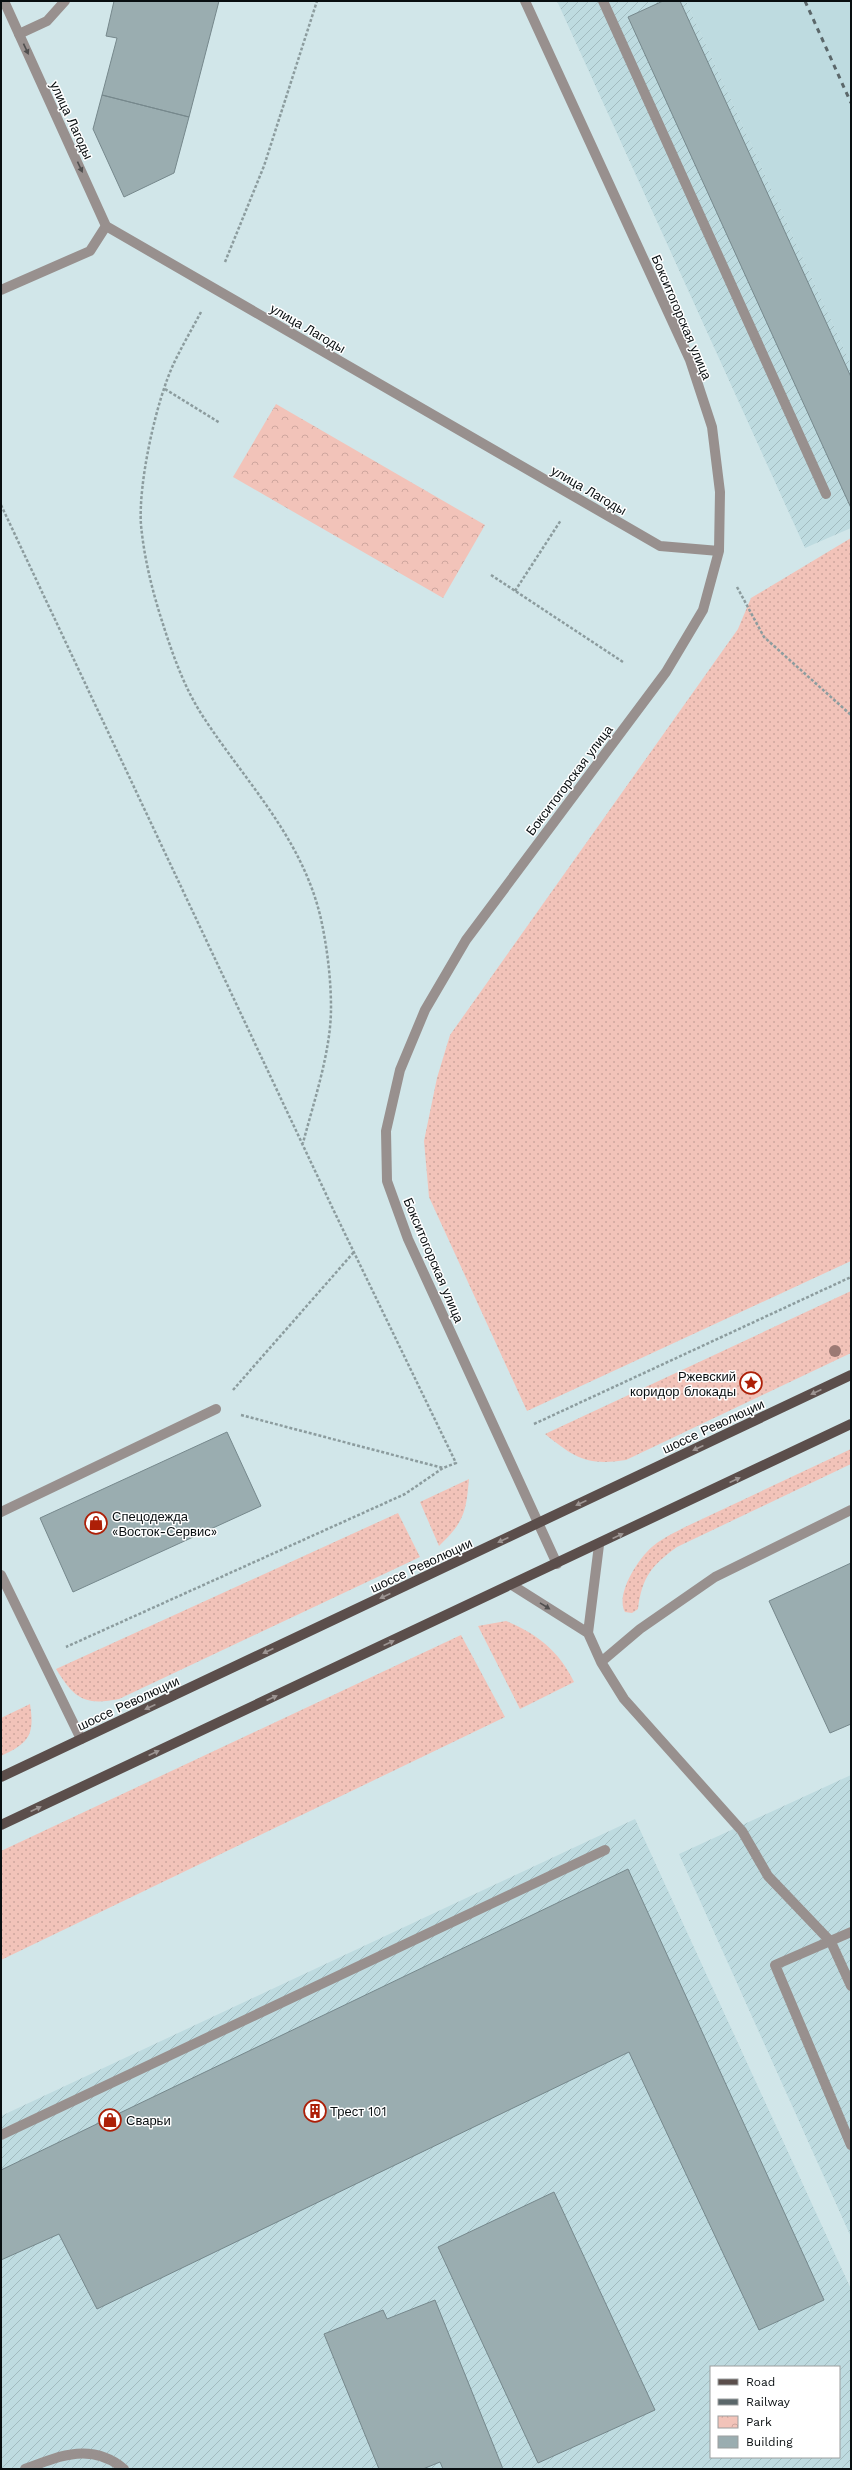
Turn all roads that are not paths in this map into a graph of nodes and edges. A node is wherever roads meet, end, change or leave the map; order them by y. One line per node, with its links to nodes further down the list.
1 (4, 1): 5 (street, улица Лагоды)
2 (65, 1): 5 (street)
3 (525, 1): 9 (street, Бокситогорская улица)
4 (603, 1): 8 (street)
5 (19, 34): 6 (street, улица Лагоды, one-way to 6)
6 (106, 226): 7 (street); 9 (street, улица Лагоды)
7 (1, 290)
8 (826, 494)
9 (719, 551): 15 (street, Бокситогорская улица)
10 (851, 1375): 15 (main road, шоссе Революции, one-way to 15)
11 (216, 1409): 14 (street)
12 (851, 1424): 16 (main road, one-way to 12)
13 (851, 1510): 21 (street)
14 (1, 1512)
15 (538, 1524): 17 (street, Бокситогорская улица); 22 (main road, шоссе Революции, one-way to 22)
16 (599, 1545): 17 (main road); 20 (street)
17 (557, 1564): 19 (main road)
18 (1, 1575): 22 (street)
19 (512, 1586): 20 (street, one-way to 20); 24 (main road, one-way to 19)
20 (588, 1633): 21 (street)
21 (602, 1662): 27 (street)
22 (81, 1739): 23 (main road, шоссе Революции)
23 (1, 1778)
24 (1, 1825)
25 (605, 1850): 29 (street)
26 (851, 1932): 27 (street)
27 (831, 1942): 28 (street); 30 (street)
28 (851, 1986)
29 (1, 2135)
30 (851, 2145)
31 (25, 2469): 32 (street)
32 (124, 2469)

